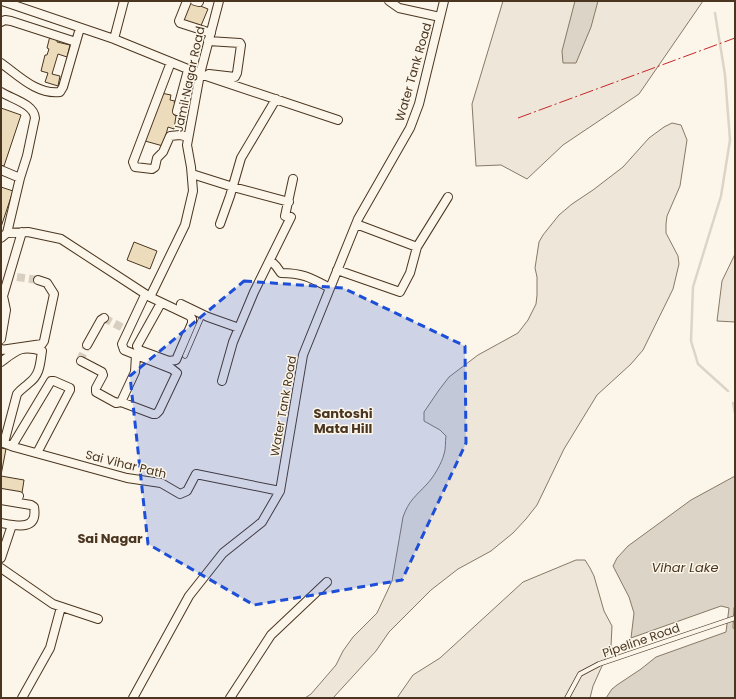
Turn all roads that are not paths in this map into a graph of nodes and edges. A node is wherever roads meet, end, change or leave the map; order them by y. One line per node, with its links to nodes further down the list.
1 (2, 1): 7 (street)
2 (124, 1): 12 (street)
3 (187, 1): 11 (street)
4 (218, 1): 11 (street, Jamil Nagar Road)
5 (389, 1): 8 (street)
6 (444, 1): 8 (street, Water Tank Road)
7 (15, 3): 10 (street)
8 (440, 17): 32 (street, Water Tank Road)
9 (1, 22): 13 (street)
10 (80, 28): 12 (street); 13 (street)
11 (210, 37): 17 (street, Jamil Nagar Road); 17 (street)
12 (114, 39): 14 (street)
13 (76, 42): 15 (street)
14 (168, 62): 16 (street); 22 (street); 23 (street)
15 (1, 63)
16 (188, 70): 17 (street); 20 (street)
17 (200, 73): 19 (street); 22 (street, Jamil Nagar Road)
18 (1, 92): 26 (street)
19 (276, 99): 21 (street); 28 (street)
20 (177, 111)
21 (338, 120)
22 (188, 137): 25 (street, Jamil Nagar Road)
23 (131, 158)
24 (1, 170): 26 (street)
25 (192, 174): 28 (street); 40 (street, Jamil Nagar Road)
26 (20, 178): 34 (street)
27 (293, 178): 30 (street)
28 (233, 187): 30 (street); 31 (street)
29 (448, 197): 35 (street)
30 (289, 202): 36 (street)
31 (220, 224)
32 (356, 224): 35 (street); 37 (street, Water Tank Road)
33 (22, 232): 34 (street); 40 (street); 46 (street)
34 (4, 236)
35 (418, 248): 37 (street)
36 (270, 260): 39 (street); 45 (street)
37 (337, 270): 39 (street, Water Tank Road)
38 (38, 280): 48 (street)
39 (330, 288): 57 (street, Water Tank Road)
40 (147, 296): 41 (street); 49 (street, Jamil Nagar Road)
41 (161, 303): 41 (street)
42 (181, 304): 43 (street)
43 (203, 314): 45 (street); 50 (lane)
44 (104, 318): 47 (street)
45 (239, 328): 53 (street)
46 (1, 339)
47 (88, 345)
48 (1, 349)
49 (136, 355): 54 (street); 54 (street, Jamil Nagar Road)
50 (185, 356)
51 (81, 361): 54 (street)
52 (1, 362): 55 (street)
53 (222, 381)
54 (121, 402)
55 (6, 444): 56 (street, Sai Vihar Path); 56 (street)
56 (37, 453): 57 (street, Sai Vihar Path)
57 (280, 491): 70 (street, Water Tank Road)
58 (1, 493): 59 (street)
59 (19, 496)
60 (1, 500): 62 (street)
61 (1, 523): 62 (street)
62 (12, 525): 63 (street)
63 (1, 558)
64 (1, 568): 66 (street)
65 (327, 582): 71 (street)
66 (61, 607): 68 (street); 69 (street)
67 (735, 618): 72 (lane, Pipeline Road)
68 (98, 619)
69 (22, 698)
70 (133, 698)
71 (230, 698)
72 (567, 698)

